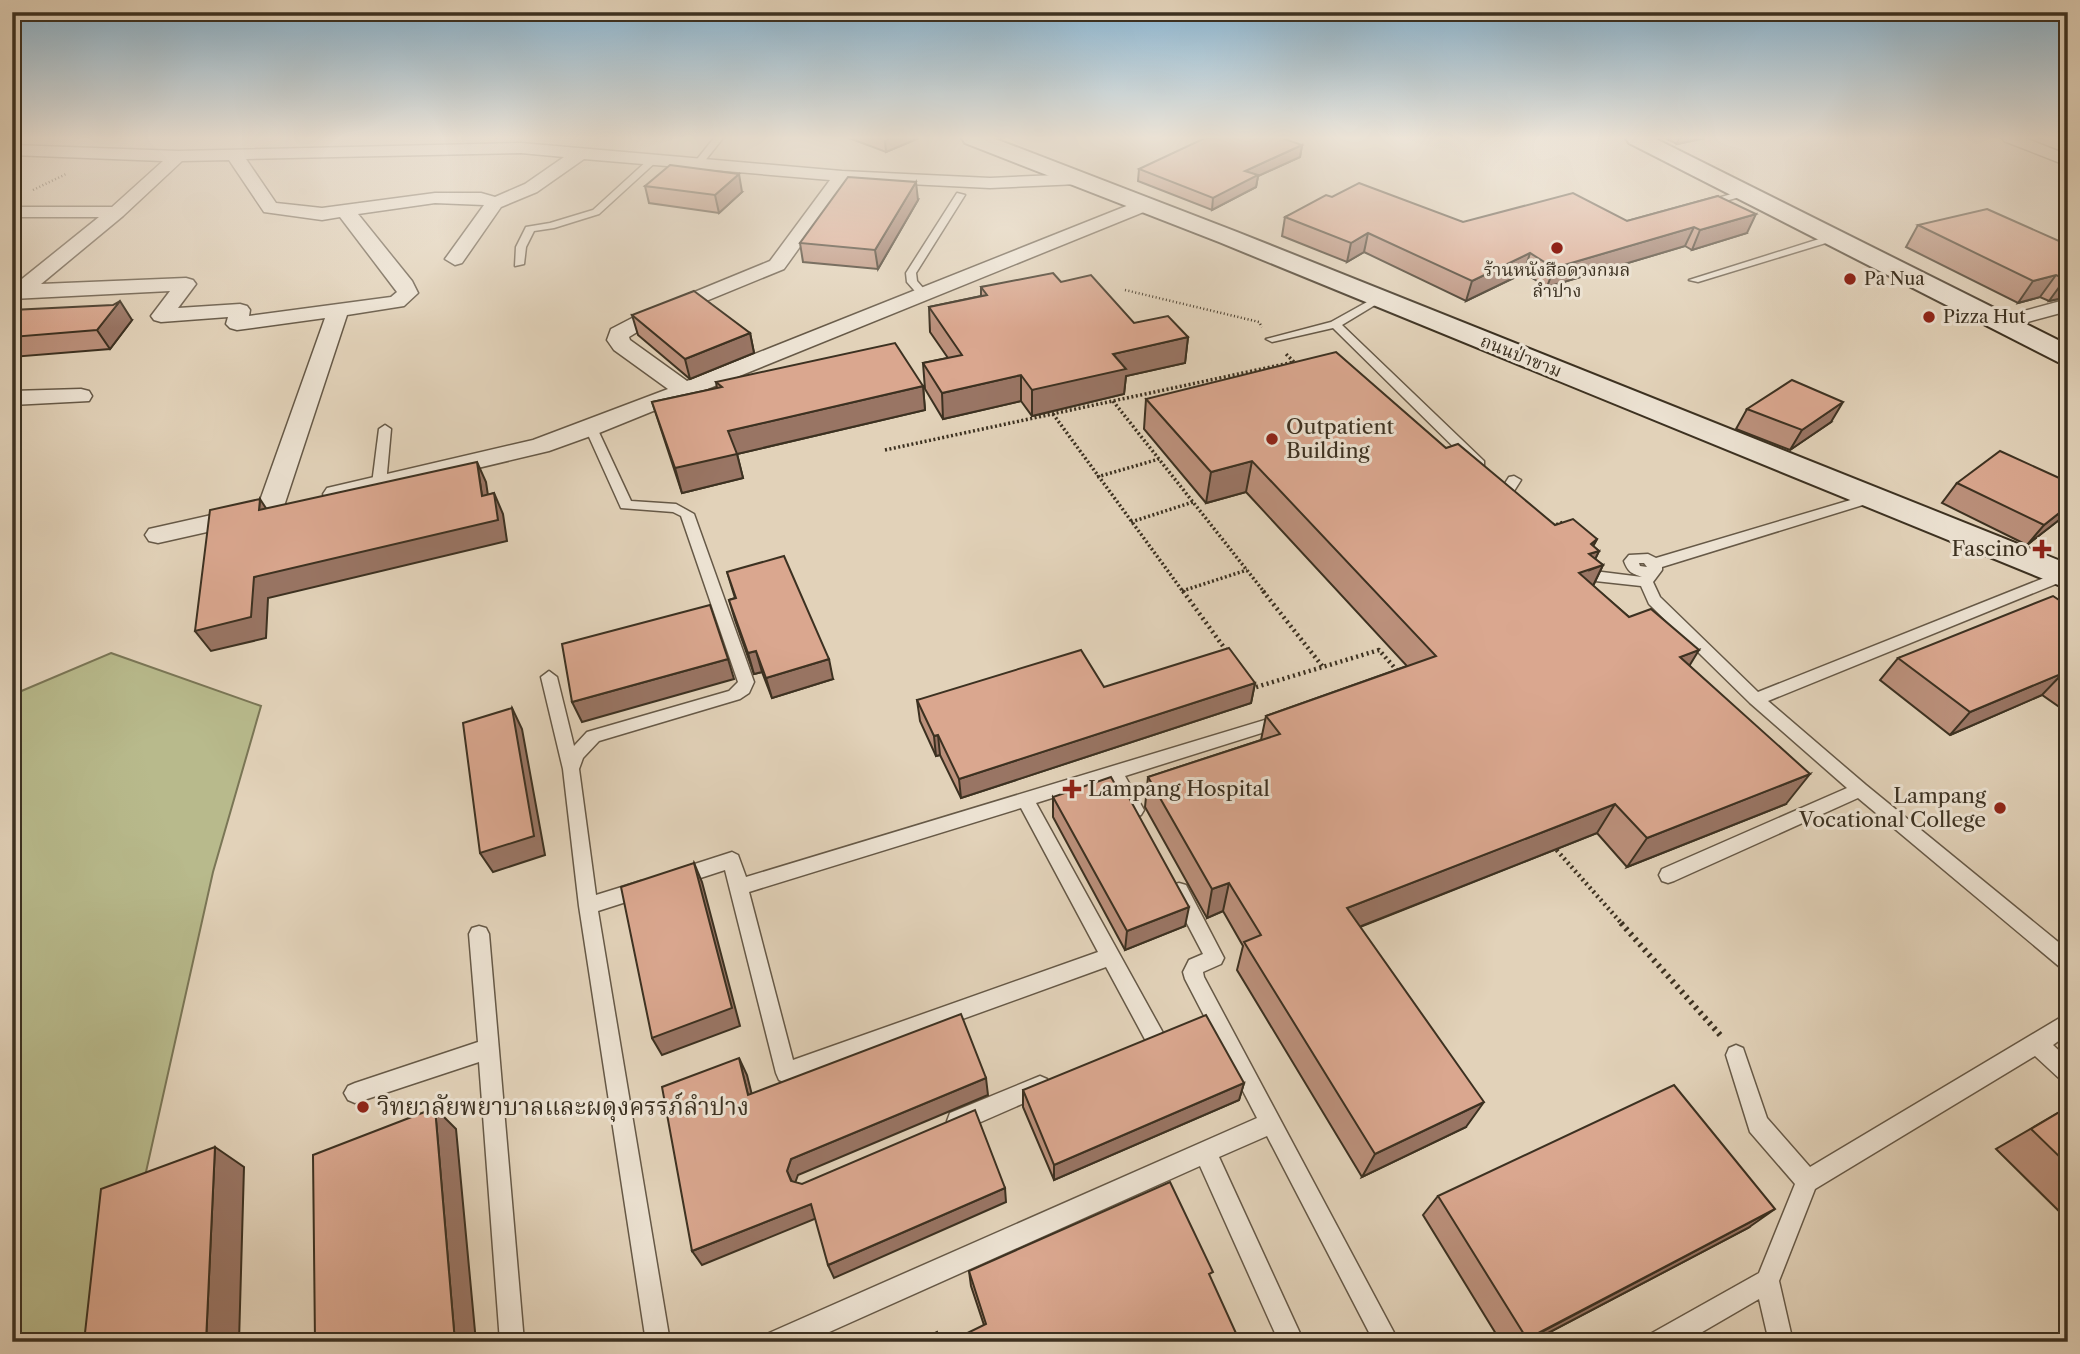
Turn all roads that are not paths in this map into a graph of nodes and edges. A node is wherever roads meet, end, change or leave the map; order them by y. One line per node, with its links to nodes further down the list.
1 (129, 201): 14 (street)
2 (265, 201): 15 (street)
3 (415, 201): 15 (street)
4 (609, 201): 18 (lane)
5 (824, 201): 29 (street)
6 (956, 201): 21 (lane)
7 (1135, 201): 11 (street, ถนนป่าขาม)
8 (1714, 201): 12 (lane)
9 (1766, 201): 16 (street)
10 (495, 202): 17 (street)
11 (1145, 205): 21 (street); 22 (street, ถนนป่าขาม)
12 (1696, 206)
13 (12, 212): 14 (street)
14 (117, 212): 20 (street)
15 (346, 212): 24 (street)
16 (1836, 237): 19 (lane); 25 (street)
17 (454, 259)
18 (519, 264)
19 (1694, 280)
20 (17, 289): 24 (street)
21 (925, 295): 29 (street)
22 (1380, 299): 26 (lane); 36 (street, ถนนป่าขาม)
23 (2068, 304): 25 (street)
24 (338, 310): 37 (street)
25 (2002, 323): 28 (street)
26 (1335, 324): 27 (lane); 35 (lane)
27 (1272, 340)
28 (2068, 356)
29 (686, 391): 32 (street)
30 (81, 396): 31 (street)
31 (12, 398)
32 (591, 428): 34 (street); 45 (lane)
33 (385, 429): 34 (lane)
34 (379, 484): 37 (street)
35 (1502, 485)
36 (1874, 498): 39 (lane); 41 (street, ถนนป่าขาม)
37 (270, 509): 38 (street)
38 (158, 536)
39 (1651, 573): 40 (lane); 43 (lane)
40 (1586, 575)
41 (2066, 576): 43 (lane)
42 (549, 677): 45 (lane)
43 (1756, 699): 47 (lane)
44 (1282, 720): 46 (lane)
45 (571, 769): 53 (lane)
46 (1114, 772): 48 (lane); 49 (lane)
47 (1860, 790): 50 (lane); 56 (lane)
48 (1026, 799): 52 (lane); 55 (lane)
49 (1147, 832)
50 (1668, 875)
51 (1173, 880): 57 (lane)
52 (739, 887): 53 (lane); 55 (lane)
53 (588, 906): 73 (lane)
54 (479, 934): 62 (lane)
55 (1111, 956): 59 (lane)
56 (2068, 962)
57 (1213, 1013): 59 (lane); 67 (lane)
58 (2068, 1022): 60 (lane)
59 (1155, 1038): 61 (lane)
60 (2036, 1044): 64 (lane); 70 (lane)
61 (1129, 1048)
62 (486, 1049): 66 (lane); 72 (lane)
63 (1736, 1055): 70 (lane)
64 (2068, 1073)
65 (1065, 1076): 68 (lane)
66 (355, 1093)
67 (1271, 1123): 69 (lane); 76 (lane)
68 (936, 1130)
69 (1205, 1152): 74 (lane); 75 (lane)
70 (1807, 1181): 71 (lane)
71 (1767, 1281): 77 (lane); 78 (lane)
72 (512, 1342)
73 (658, 1342)
74 (778, 1342)
75 (1292, 1342)
76 (1387, 1342)
77 (1661, 1342)
78 (1781, 1342)

